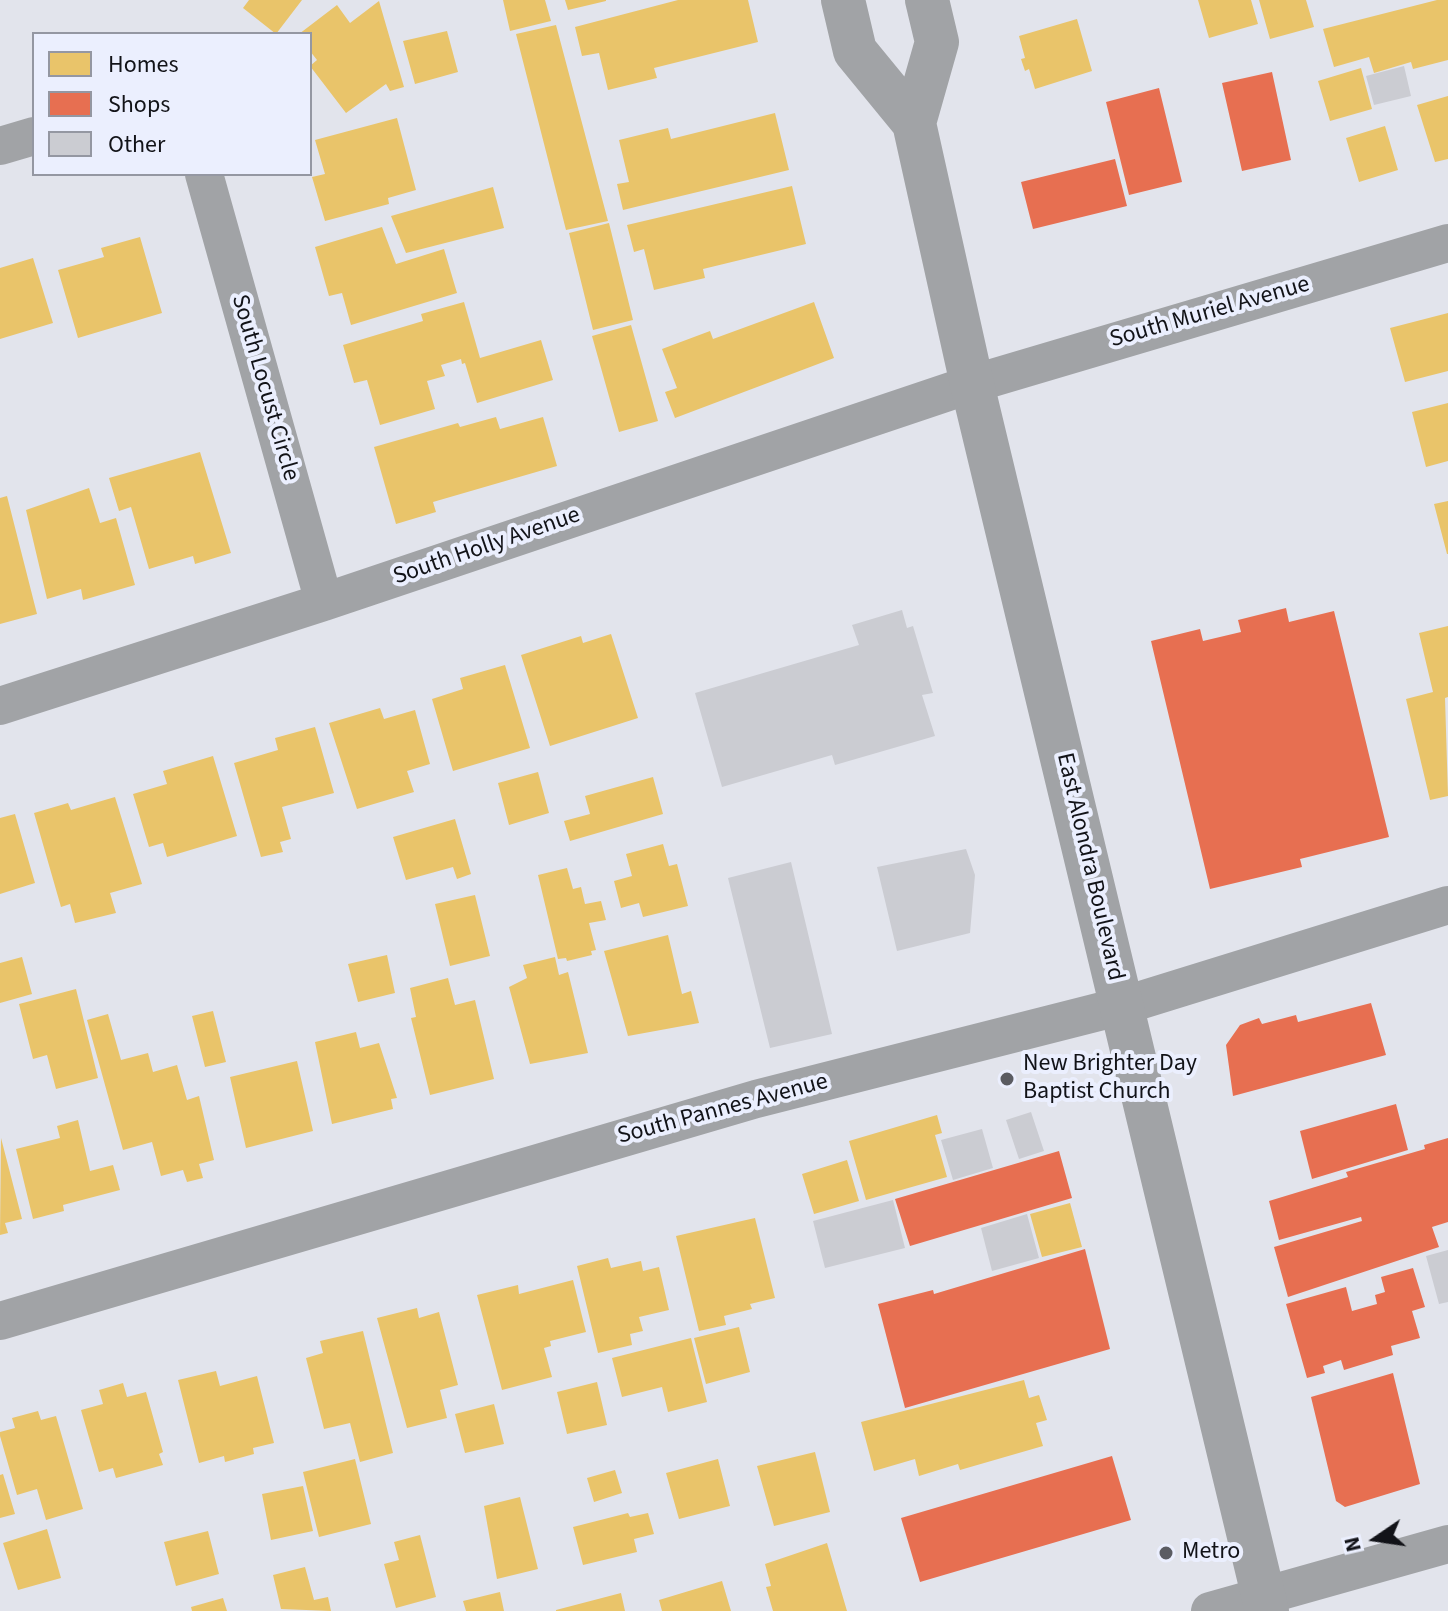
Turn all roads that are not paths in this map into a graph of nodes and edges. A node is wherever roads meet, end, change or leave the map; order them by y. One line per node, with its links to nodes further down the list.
1 (843, 0): 3 (main road, East Alondra Boulevard)
2 (927, 0): 3 (main road, East Alondra Boulevard)
3 (914, 123): 8 (main road, East Alondra Boulevard)
4 (32, 137): 5 (street)
5 (0, 146)
6 (205, 176): 9 (street, South Locust Circle)
7 (1448, 243): 8 (street, South Muriel Avenue)
8 (972, 384): 9 (street, South Holly Avenue); 12 (main road, East Alondra Boulevard)
9 (324, 602): 10 (street, South Holly Avenue)
10 (0, 706)
11 (1448, 905): 12 (street, South Pannes Avenue)
12 (1122, 1006): 13 (street, South Pannes Avenue); 15 (main road, East Alondra Boulevard)
13 (0, 1321)
14 (1448, 1544): 15 (street)
15 (1266, 1604): 16 (street)
16 (1210, 1611)

